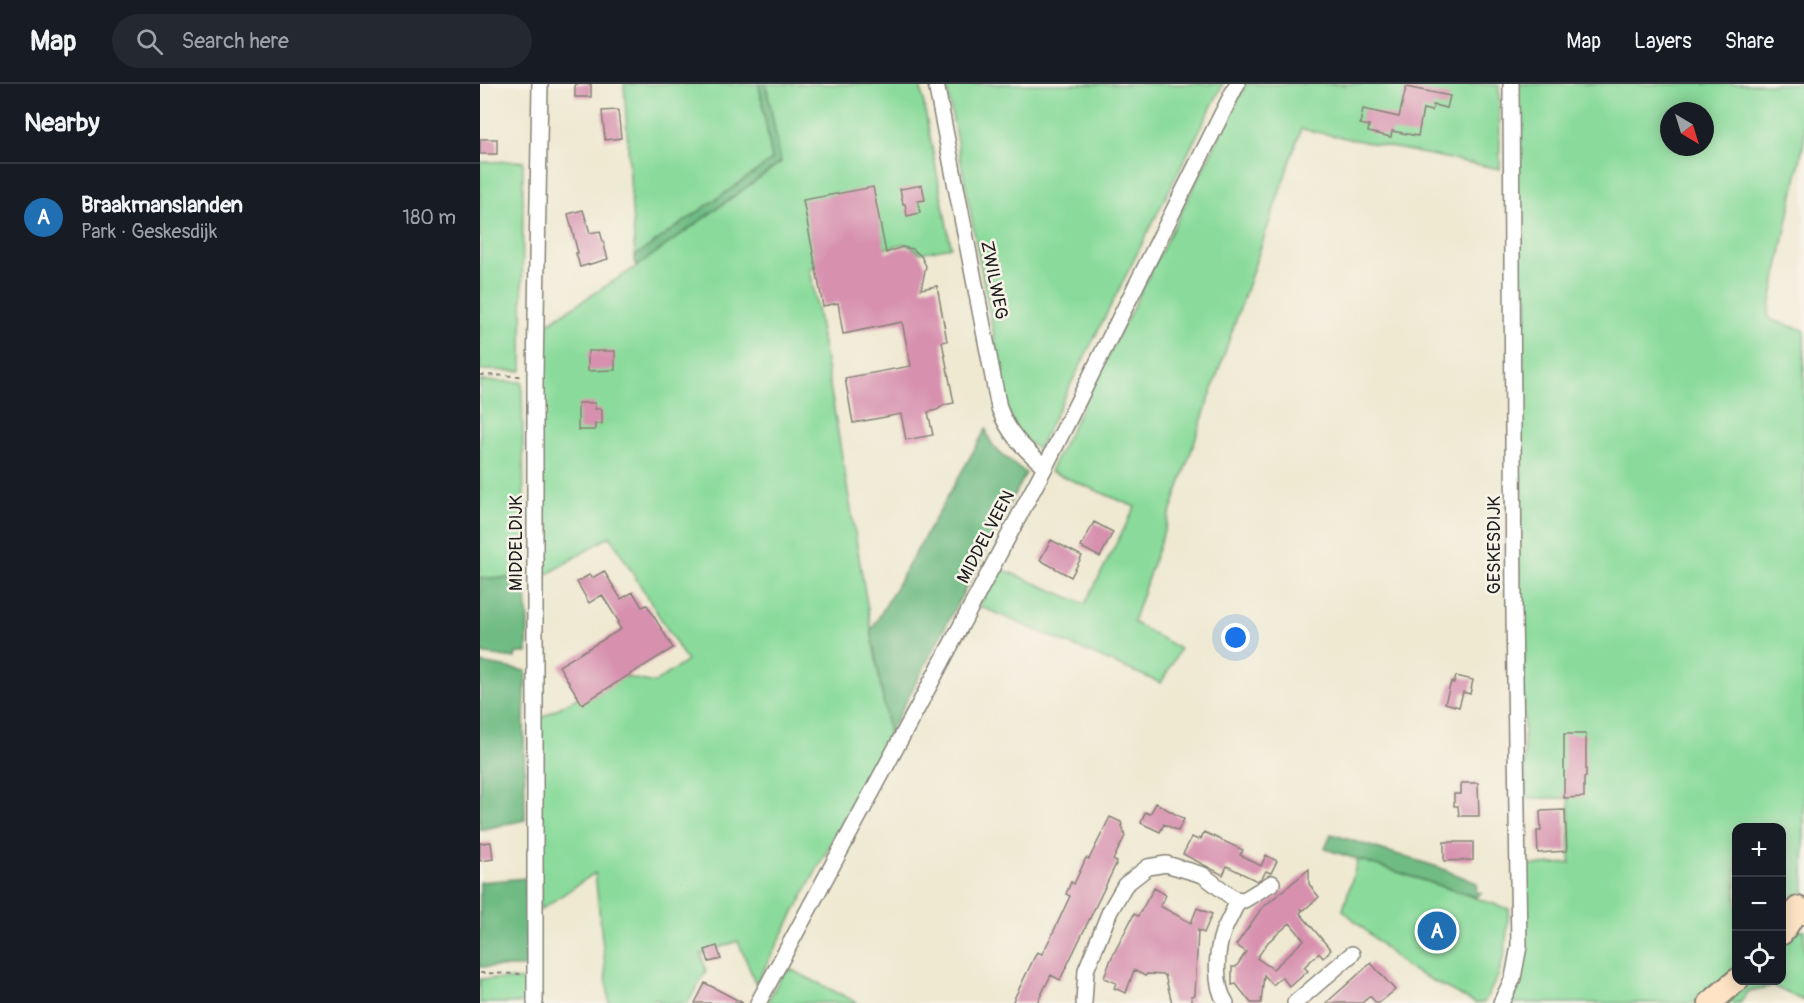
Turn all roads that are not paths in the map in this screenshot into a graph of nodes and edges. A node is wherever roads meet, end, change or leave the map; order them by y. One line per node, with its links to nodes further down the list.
1 (540, 84): 12 (street, MIDDELDIJK)
2 (936, 84): 5 (street, ZWILWEG)
3 (1238, 84): 5 (street, MIDDELVEEN)
4 (1511, 84): 17 (street, GESKESDIJK)
5 (1045, 467): 13 (street, MIDDELVEEN)
6 (1272, 883): 7 (street)
7 (1234, 898): 14 (street); 15 (street)
8 (1802, 907): 9 (street)
9 (1784, 931)
10 (1352, 954): 16 (street)
11 (1732, 985): 18 (street)
12 (536, 1003)
13 (758, 1003)
14 (1082, 1003)
15 (1226, 1003)
16 (1294, 1003)
17 (1502, 1003)
18 (1710, 1003)

